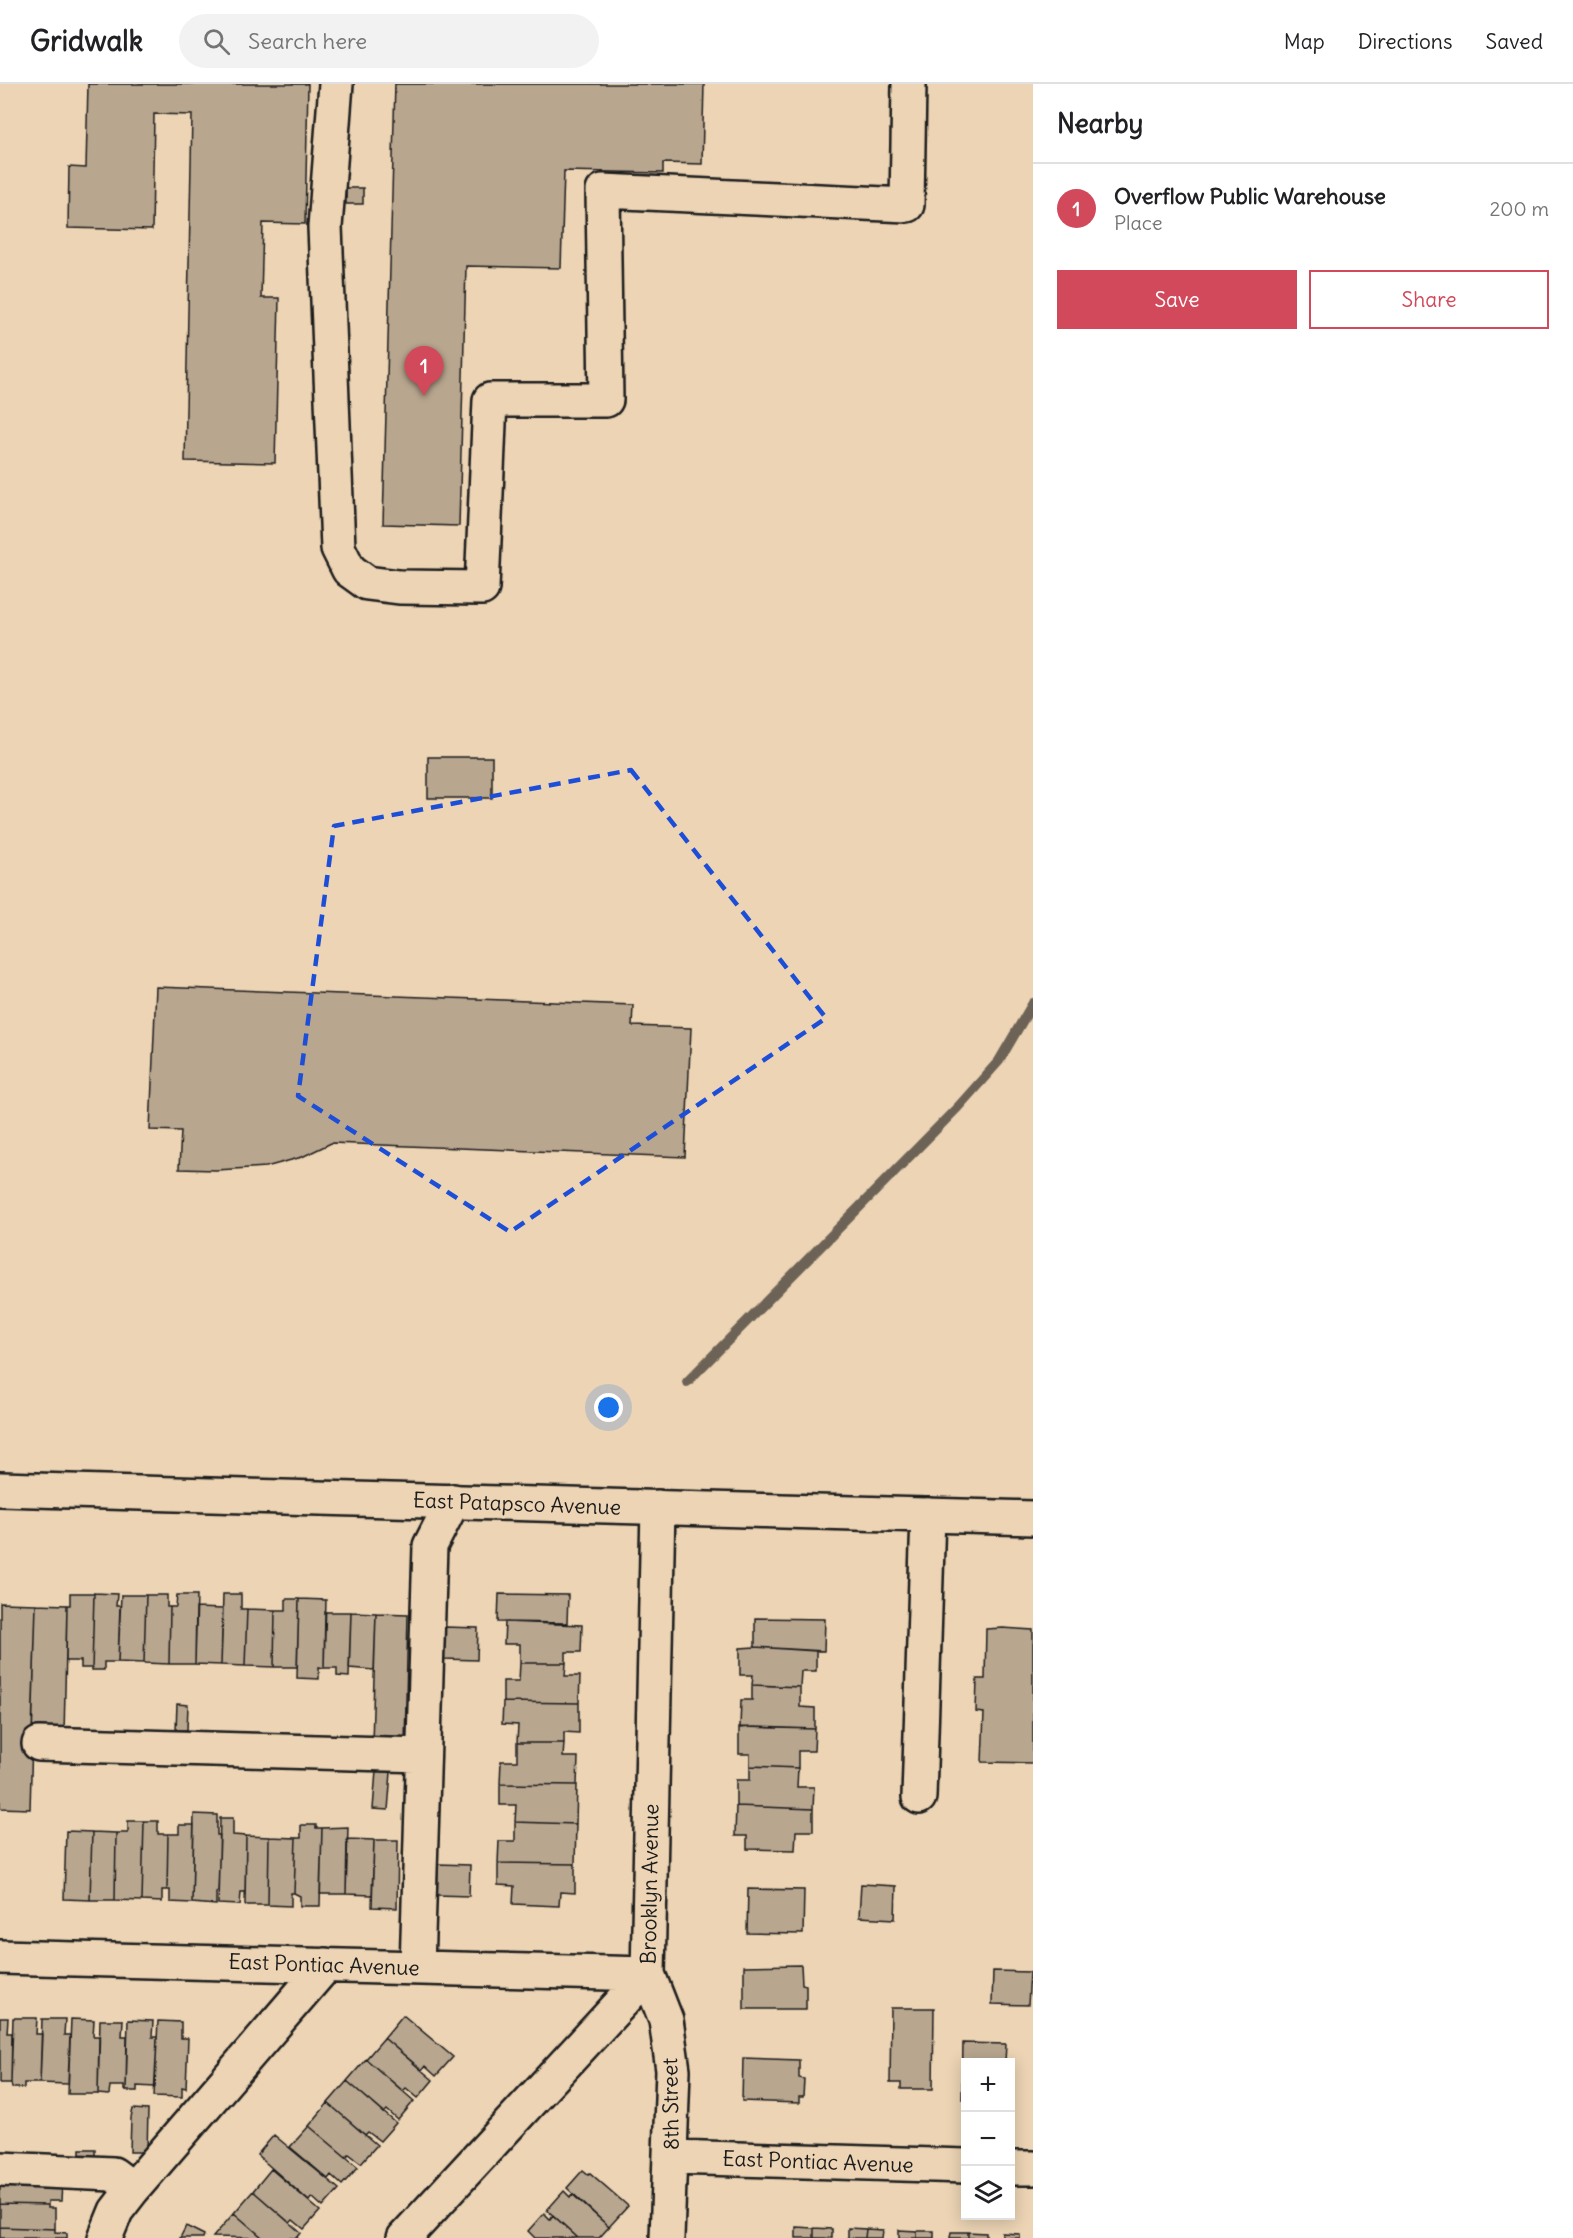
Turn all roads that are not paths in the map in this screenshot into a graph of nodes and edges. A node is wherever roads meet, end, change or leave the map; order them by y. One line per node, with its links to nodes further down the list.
1 (336, 84): 2 (street)
2 (909, 84)
3 (0, 1489): 4 (street, East Patapsco Avenue)
4 (453, 1501): 5 (street, East Patapsco Avenue); 9 (street)
5 (658, 1508): 6 (street, East Patapsco Avenue); 14 (street, Brooklyn Avenue)
6 (928, 1515): 7 (street, East Patapsco Avenue); 10 (street)
7 (1033, 1518)
8 (39, 1744): 9 (street)
9 (423, 1755): 13 (street)
10 (919, 1797)
11 (0, 1957): 12 (street, East Pontiac Avenue)
12 (326, 1965): 13 (street, East Pontiac Avenue); 20 (street)
13 (417, 1968): 14 (street, East Pontiac Avenue)
14 (648, 1974): 15 (street, 8th Street); 22 (street, Brooklyn Avenue)
15 (671, 2157): 16 (street, East Pontiac Avenue); 23 (street, 8th Street)
16 (961, 2166)
17 (1015, 2168): 18 (street)
18 (1033, 2168)
19 (0, 2169): 20 (street)
20 (133, 2189): 21 (street)
21 (105, 2238)
22 (404, 2238)
23 (667, 2238)

